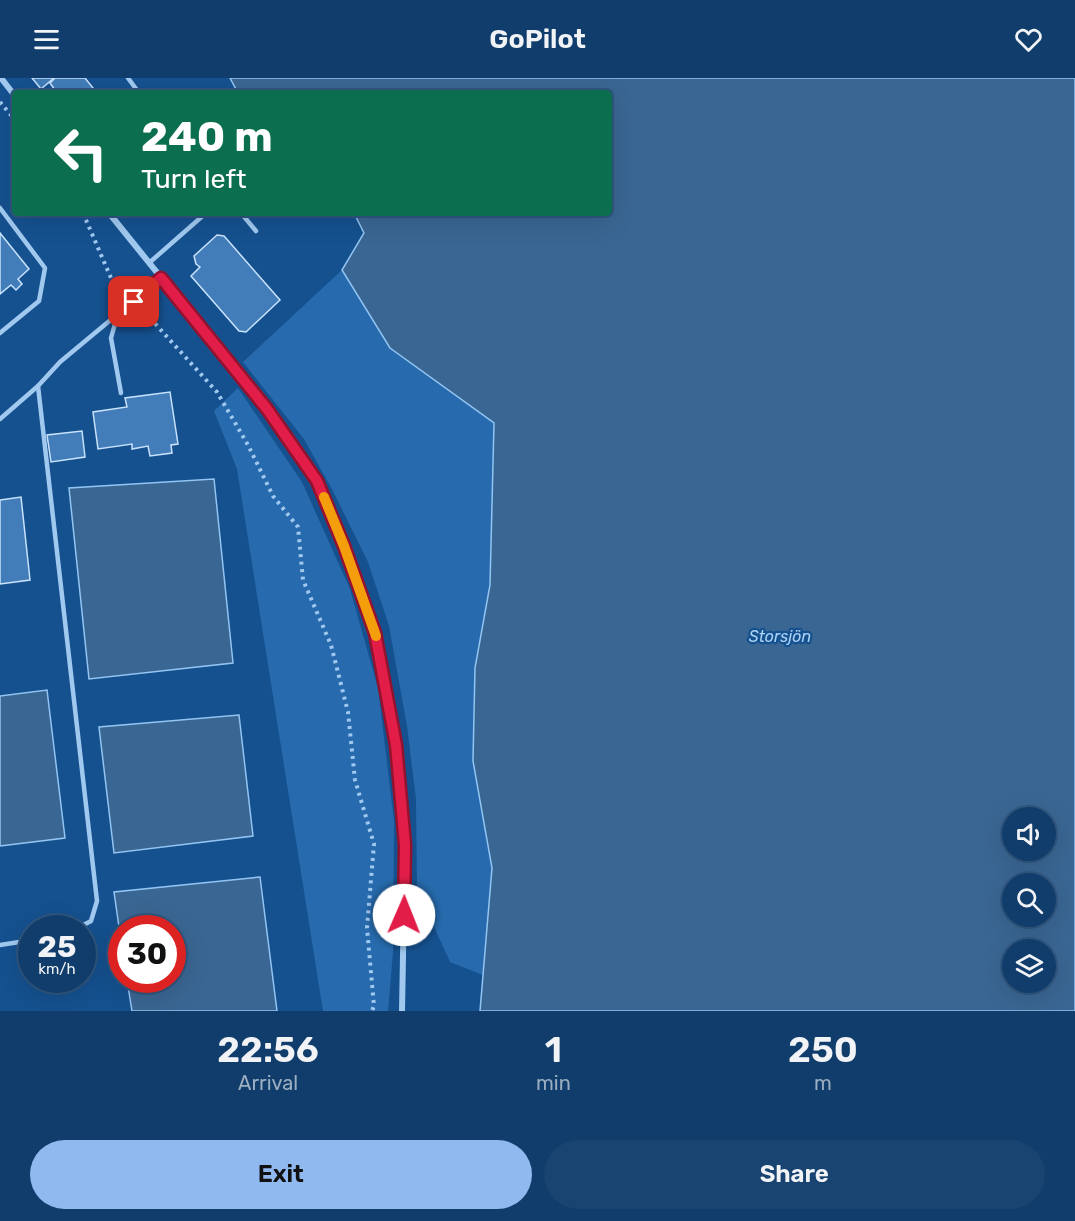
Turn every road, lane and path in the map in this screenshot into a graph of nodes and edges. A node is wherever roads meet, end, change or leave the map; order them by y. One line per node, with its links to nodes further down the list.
1 (1, 78): 2 (street)
2 (12, 92)
3 (0, 102): 4 (path)
4 (12, 116)
5 (0, 208): 15 (lane)
6 (85, 216): 13 (path)
7 (111, 216): 11 (street)
8 (203, 216): 11 (lane)
9 (244, 216): 10 (lane)
10 (256, 231)
11 (149, 263): 12 (street)
12 (161, 278): 13 (lane); 23 (street)
13 (134, 302): 14 (lane); 22 (path)
14 (117, 317): 16 (lane); 17 (lane)
15 (0, 333)
16 (38, 386): 18 (lane); 19 (lane)
17 (121, 393)
18 (0, 419)
19 (92, 915)
20 (18, 942): 21 (lane)
21 (0, 945)
22 (372, 1011)
23 (402, 1011)

